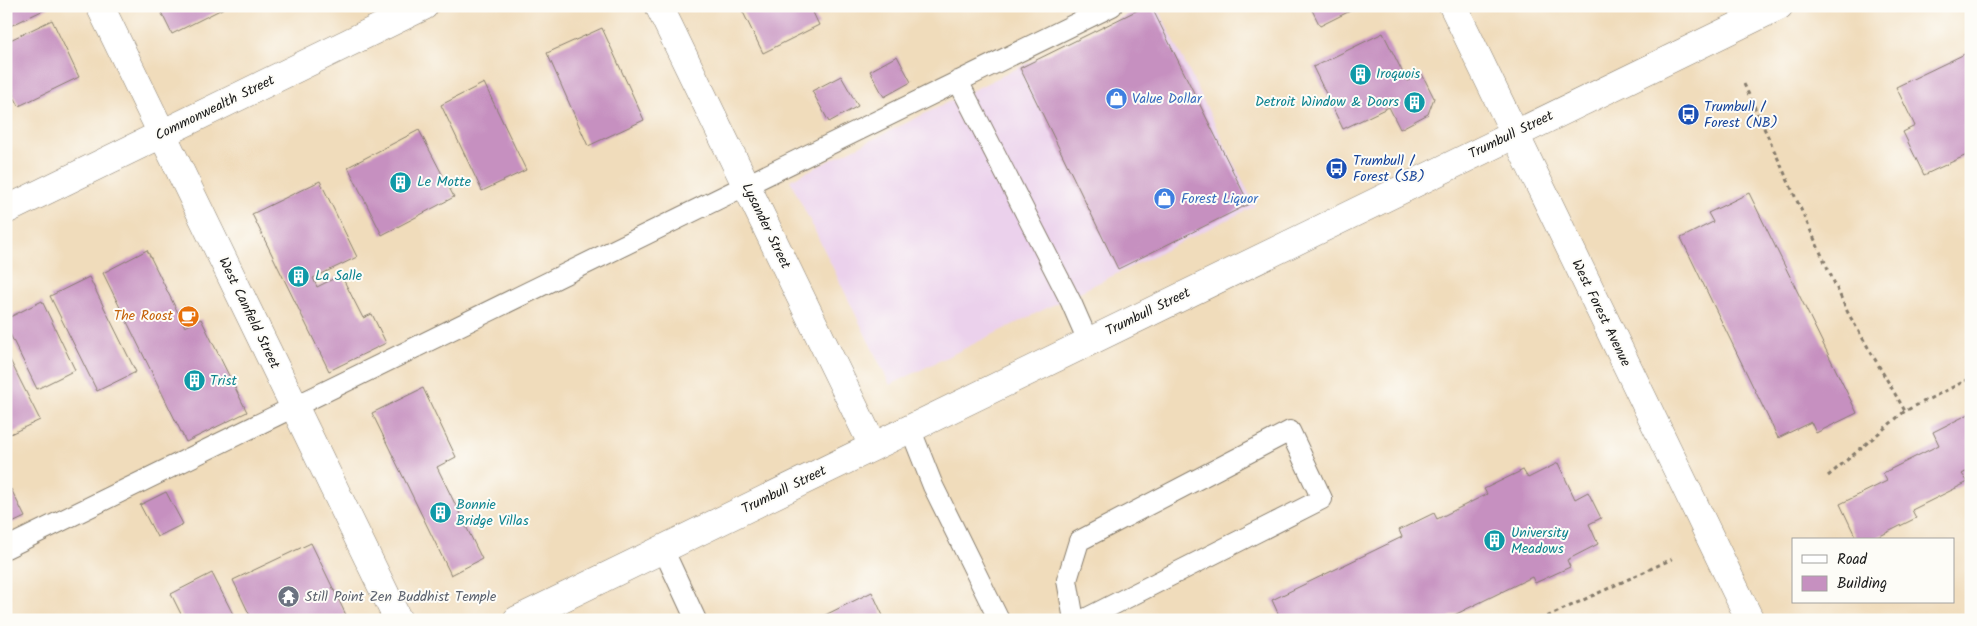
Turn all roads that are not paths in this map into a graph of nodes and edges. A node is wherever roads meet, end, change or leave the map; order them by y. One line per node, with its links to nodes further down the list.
1 (100, 6): 9 (street, West Canfield Street)
2 (424, 6): 9 (street, Commonwealth Street)
3 (659, 6): 10 (street, Lysander Street)
4 (1112, 6): 7 (lane)
5 (1453, 6): 8 (street, West Forest Avenue)
6 (1779, 6): 8 (street, Trumbull Street)
7 (958, 82): 10 (lane); 12 (lane)
8 (1515, 133): 12 (street, Trumbull Street); 24 (street, West Forest Avenue)
9 (162, 134): 11 (street, Commonwealth Street); 13 (street, West Canfield Street)
10 (746, 184): 13 (lane); 15 (street, Lysander Street)
11 (6, 210)
12 (1088, 341): 14 (street, Trumbull Street)
13 (295, 407): 16 (lane); 18 (street, West Canfield Street)
14 (910, 428): 15 (street, Trumbull Street); 21 (lane)
15 (873, 446): 17 (street, Trumbull Street)
16 (6, 548)
17 (663, 549): 19 (street, Trumbull Street); 20 (lane)
18 (398, 620)
19 (517, 620)
20 (696, 620)
21 (999, 620)
22 (1074, 620): 23 (lane)
23 (1083, 620)
24 (1750, 620)

